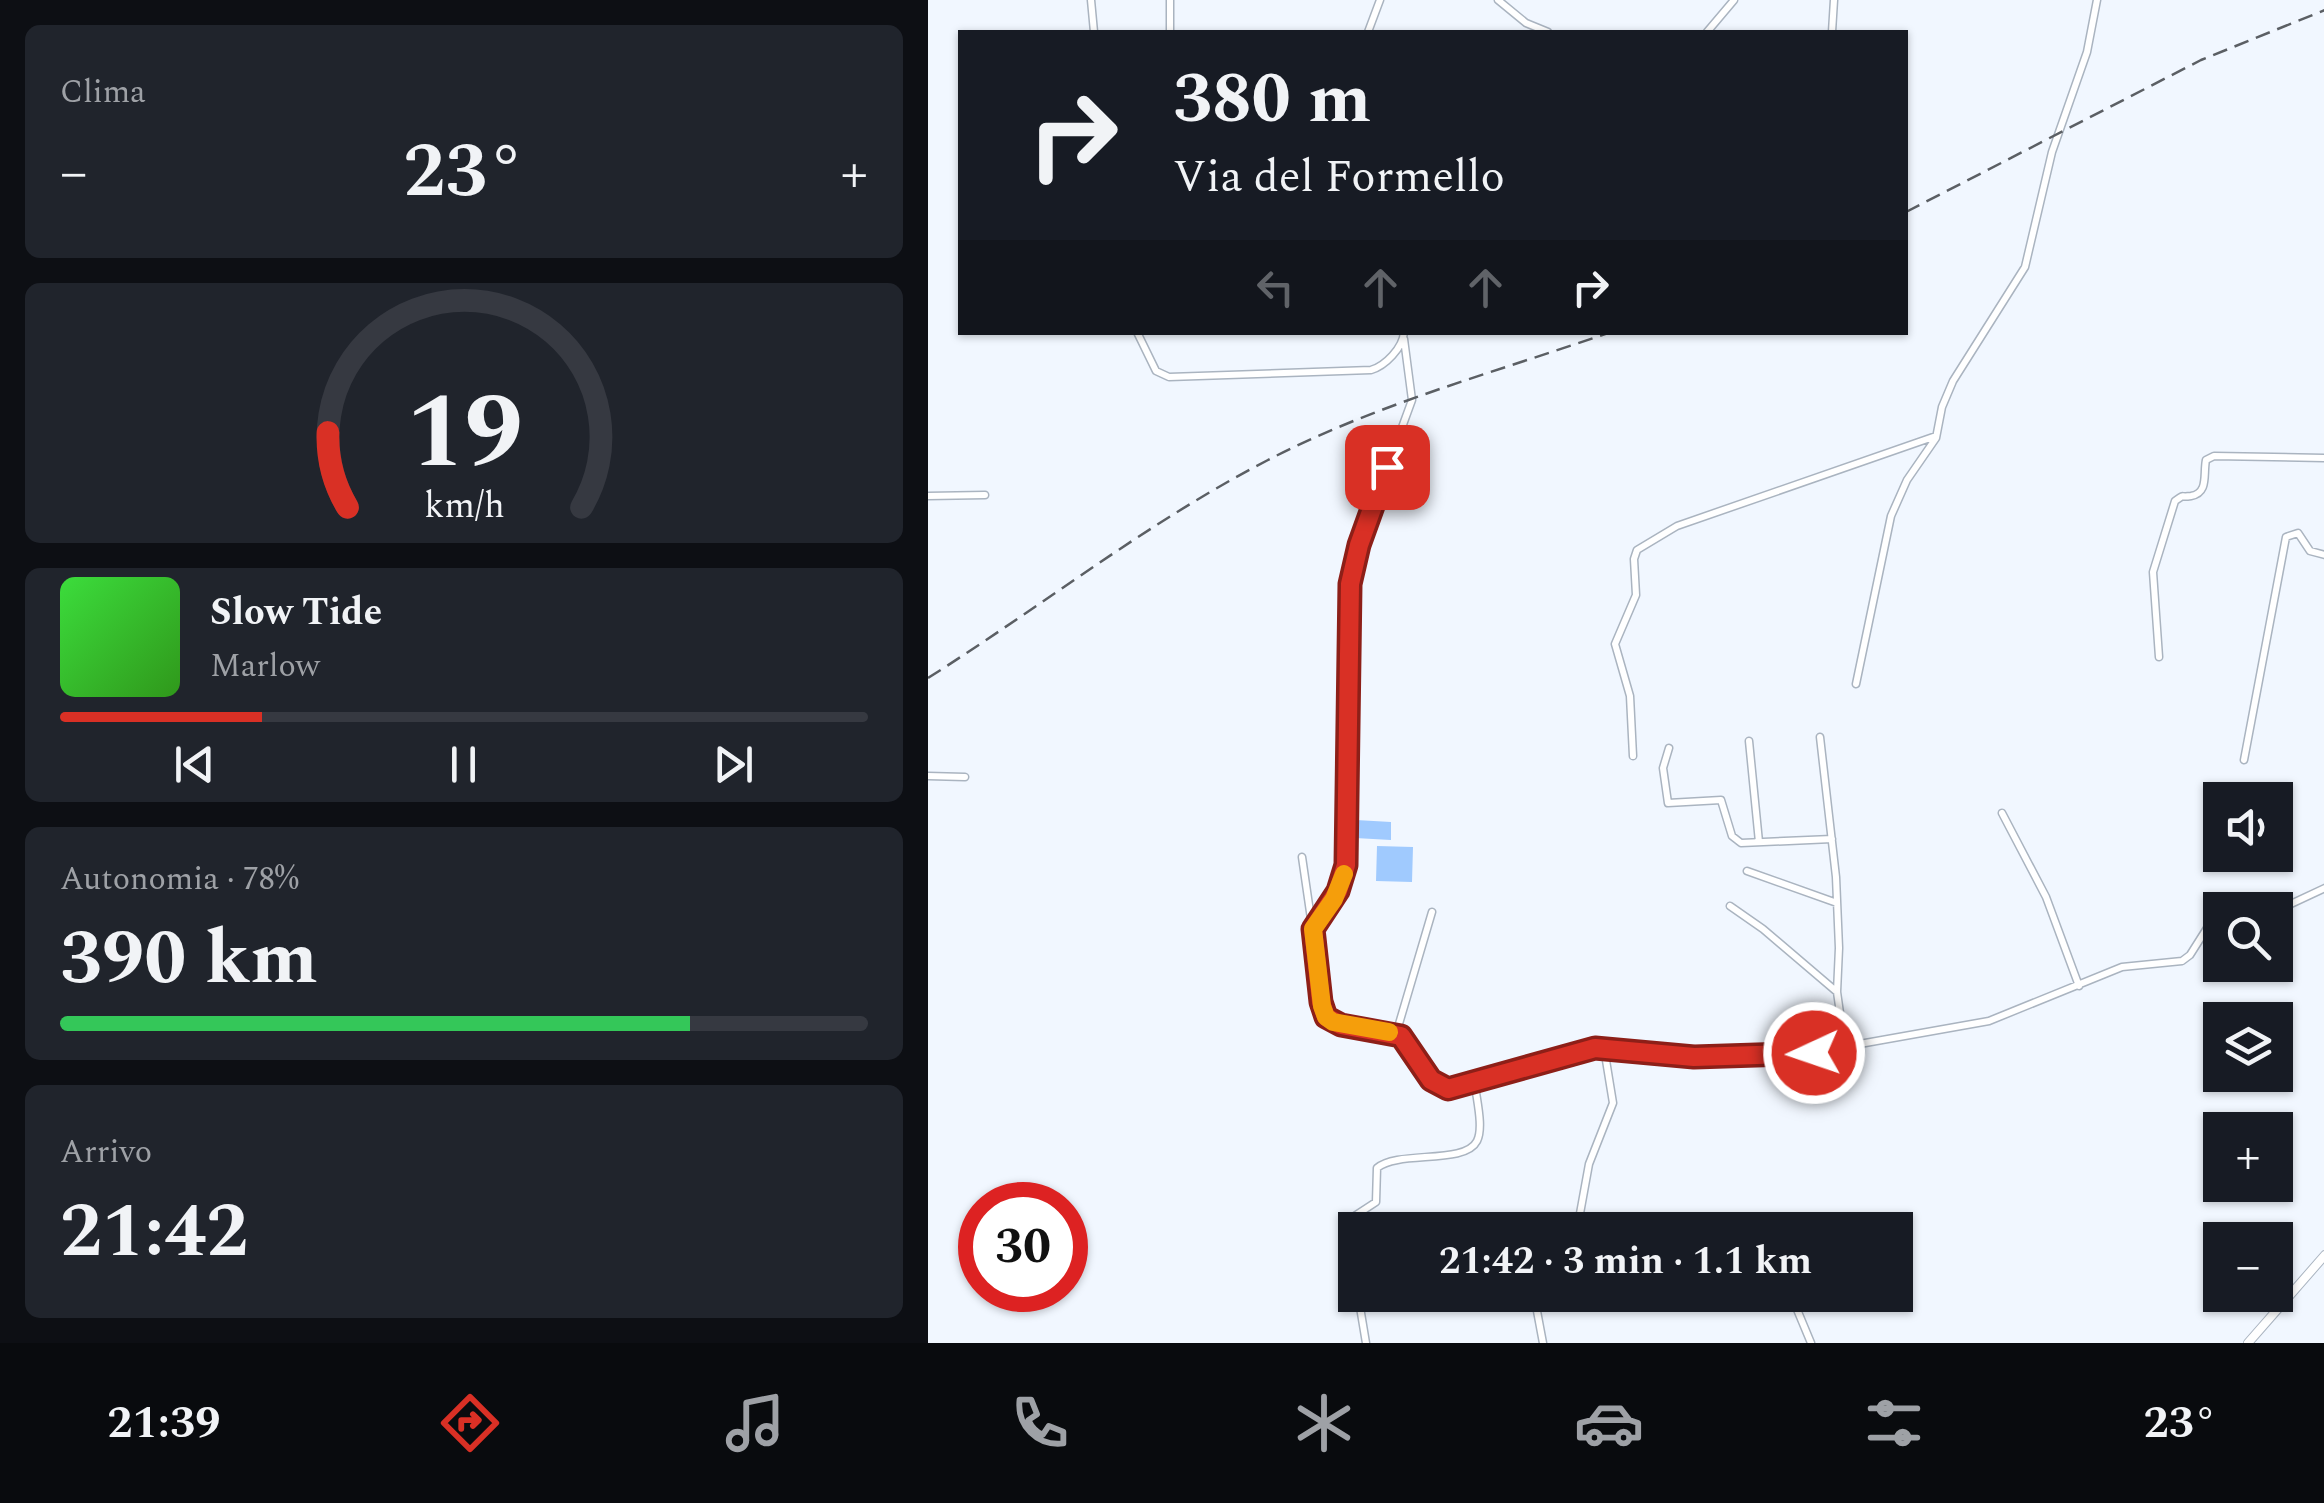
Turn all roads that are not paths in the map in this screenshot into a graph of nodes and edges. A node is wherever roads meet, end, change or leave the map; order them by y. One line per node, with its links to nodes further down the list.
1 (1091, 0): 8 (street)
2 (1170, 0): 9 (street)
3 (1380, 0): 10 (street)
4 (1498, 0): 11 (street)
5 (1734, 0): 12 (street)
6 (1834, 0): 13 (street)
7 (2097, 0): 16 (street)
8 (1094, 30)
9 (1170, 30)
10 (1369, 30)
11 (1543, 30)
12 (1709, 30)
13 (1832, 30)
14 (1138, 335): 15 (street)
15 (1404, 336): 40 (street)
16 (1937, 435): 22 (street); 26 (street)
17 (2324, 458): 21 (street)
18 (985, 495): 19 (street)
19 (928, 496)
20 (2324, 554): 27 (street)
21 (2158, 656)
22 (1856, 684)
23 (1820, 737): 31 (street)
24 (1748, 740): 32 (street)
25 (1670, 748): 32 (street)
26 (1633, 756)
27 (2244, 760)
28 (928, 776): 29 (street)
29 (965, 777)
30 (2002, 813): 42 (street)
31 (1832, 839): 32 (street); 36 (street)
32 (1759, 842)
33 (1302, 857): 40 (street)
34 (1746, 872): 36 (street)
35 (2324, 888): 37 (street)
36 (1837, 902): 43 (street)
37 (2293, 903)
38 (1730, 906): 43 (street)
39 (1432, 912): 44 (street)
40 (1313, 929): 44 (street)
41 (2203, 934): 42 (street)
42 (2079, 986): 46 (street)
43 (1838, 992): 46 (street)
44 (1396, 1034): 47 (street)
45 (1604, 1048): 46 (street); 47 (street); 49 (street)
46 (1845, 1048)
47 (1474, 1084): 48 (street)
48 (1361, 1212)
49 (1580, 1212)
50 (2324, 1255): 57 (street)
51 (1361, 1312): 54 (street)
52 (1537, 1312): 55 (street)
53 (1798, 1312): 56 (street)
54 (1366, 1343)
55 (1543, 1343)
56 (1811, 1343)
57 (2248, 1343)

